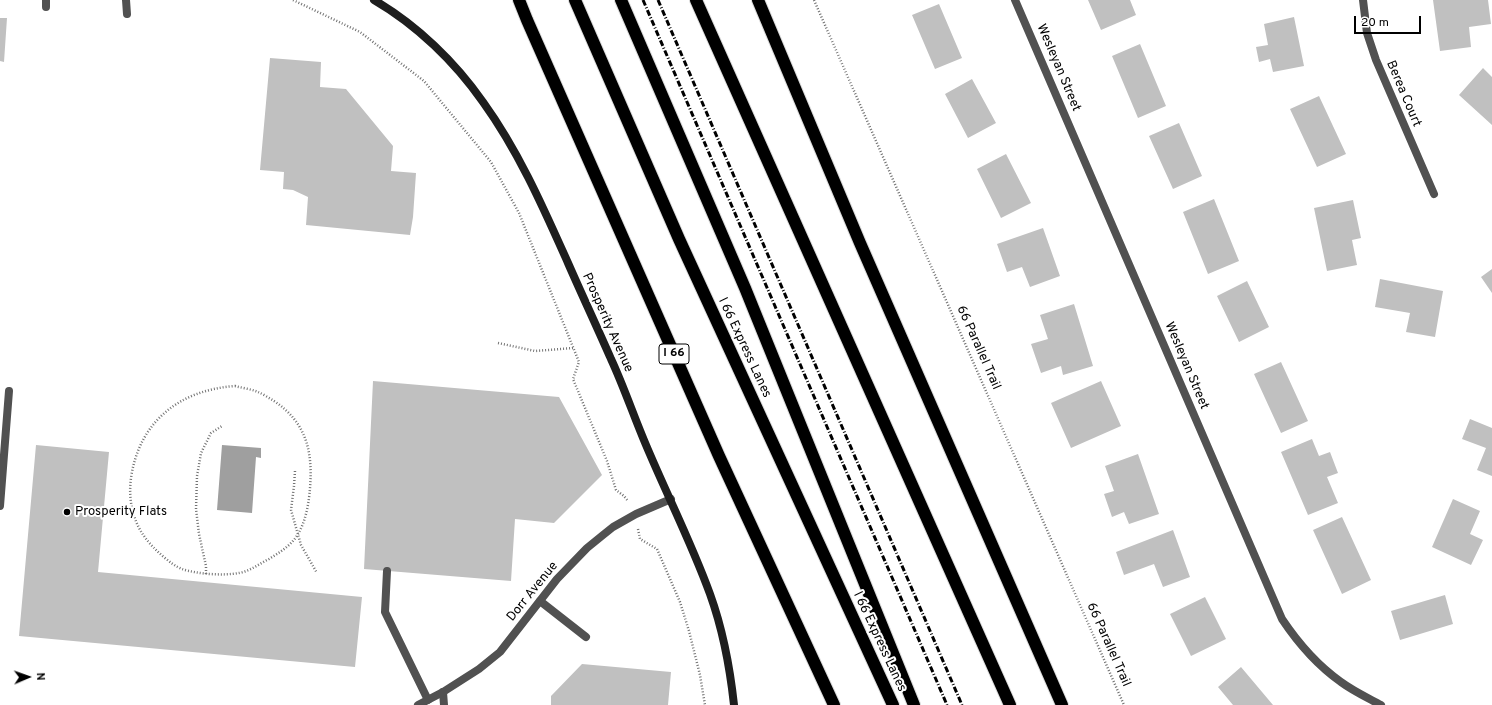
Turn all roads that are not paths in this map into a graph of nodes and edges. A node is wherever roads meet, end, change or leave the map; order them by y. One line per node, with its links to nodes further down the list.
1 (126, 0): 10 (street)
2 (374, 0): 13 (main road, Prosperity Avenue)
3 (519, 0): 23 (highway, I 66)
4 (575, 0): 24 (highway, I 66 Express Lanes)
5 (621, 0): 25 (highway)
6 (696, 0): 26 (highway)
7 (758, 0): 27 (highway)
8 (1015, 0): 28 (street, Wesleyan Street)
9 (1363, 0): 11 (street, Berea Court)
10 (127, 14)
11 (1434, 194)
12 (9, 391): 14 (street)
13 (670, 499): 16 (street, Dorr Avenue); 22 (main road, Prosperity Avenue)
14 (0, 506)
15 (387, 571): 19 (street)
16 (540, 601): 17 (street); 18 (street, Dorr Avenue)
17 (586, 637)
18 (443, 692): 19 (street, Dorr Avenue); 21 (street)
19 (428, 700): 20 (street, Dorr Avenue)
20 (418, 705)
21 (444, 705)
22 (734, 705)
23 (834, 705)
24 (893, 705)
25 (914, 705)
26 (1010, 705)
27 (1062, 705)
28 (1381, 705)

